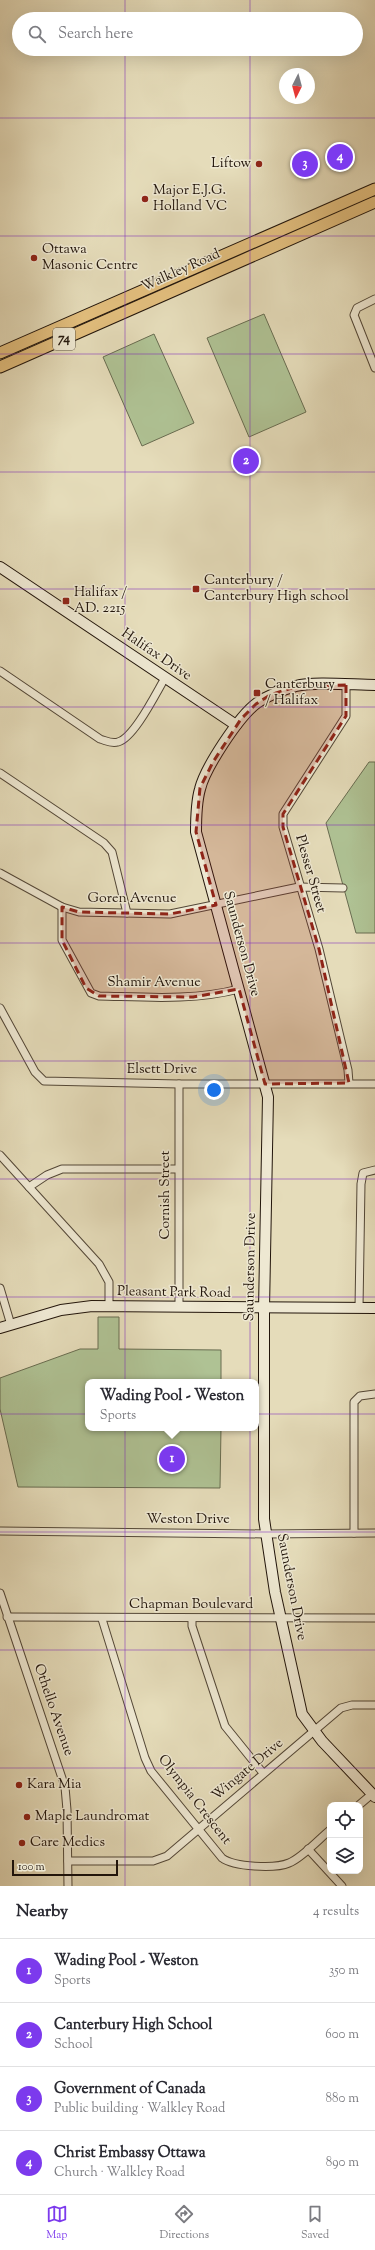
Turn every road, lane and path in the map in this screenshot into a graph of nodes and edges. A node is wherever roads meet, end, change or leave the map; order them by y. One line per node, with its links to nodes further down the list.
1 (375, 189): 2 (main road, Walkley Road / 74)
2 (356, 196): 4 (main road); 5 (main road, Walkley Road / 74)
3 (375, 202): 4 (main road, Walkley Road / 74)
4 (361, 208): 6 (main road, Walkley Road / 74)
5 (244, 246): 6 (main road); 8 (main road, Walkley Road / 74)
6 (249, 257): 9 (main road, Walkley Road / 74)
7 (375, 299): 12 (street)
8 (122, 300): 9 (main road); 10 (main road, Walkley Road / 74)
9 (127, 311): 11 (main road, Walkley Road / 74)
10 (0, 353)
11 (0, 367)
12 (375, 368)
13 (0, 567): 15 (street, Halifax Drive)
14 (0, 671): 15 (street)
15 (165, 678): 18 (street, Halifax Drive)
16 (346, 685): 17 (street, Saunderson Drive); 18 (street, Saunderson Drive); 21 (street, Plesser Street)
17 (375, 685)
18 (236, 725): 23 (street, Saunderson Drive)
19 (0, 774): 25 (street)
20 (0, 873): 24 (street, Goren Avenue)
21 (299, 887): 22 (street, Goren Avenue); 23 (street, Goren Avenue); 28 (street, Plesser Street)
22 (343, 888)
23 (216, 904): 25 (street, Goren Avenue); 26 (street, Saunderson Drive)
24 (62, 907): 25 (street, Goren Avenue); 26 (street, Shamir Avenue)
25 (127, 913)
26 (238, 989): 30 (street, Saunderson Drive)
27 (0, 1008): 29 (street, Elsett Drive)
28 (349, 1083): 30 (street, Elsett Drive); 31 (street, Elsett Drive)
29 (179, 1084): 30 (street, Elsett Drive); 33 (street, Cornish Street)
30 (265, 1084): 41 (street, Saunderson Drive)
31 (375, 1084)
32 (0, 1155): 35 (street)
33 (178, 1169): 35 (street); 38 (street, Cornish Street)
34 (375, 1170): 39 (street)
35 (29, 1187): 37 (street)
36 (0, 1288): 42 (street)
37 (109, 1307): 38 (street, Pleasant Park Road); 42 (street, Pleasant Park Road)
38 (179, 1307): 41 (street, Pleasant Park Road)
39 (359, 1308): 40 (street, Pleasant Park Road); 41 (street, Pleasant Park Road)
40 (375, 1308)
41 (264, 1309): 48 (street, Saunderson Drive)
42 (11, 1325): 43 (street, Pleasant Park Road)
43 (0, 1328)
44 (375, 1394): 46 (street)
45 (0, 1531): 48 (street, Weston Drive)
46 (354, 1533): 47 (street, Weston Drive); 48 (street, Weston Drive)
47 (375, 1533)
48 (266, 1534): 51 (street, Saunderson Drive)
49 (0, 1593): 50 (street, Othello Avenue)
50 (7, 1617): 53 (street, Chapman Boulevard); 63 (street, Othello Avenue)
51 (282, 1617): 52 (street, Chapman Boulevard); 54 (street, Chapman Boulevard); 56 (street, Saunderson Drive)
52 (375, 1618)
53 (102, 1619): 54 (street, Chapman Boulevard); 60 (street, Olympia Crescent)
54 (192, 1619): 57 (street)
55 (375, 1705): 56 (street, Wingate Drive)
56 (315, 1732): 57 (street, Wingate Drive); 58 (street, Saunderson Drive)
57 (263, 1773): 60 (street, Wingate Drive)
58 (374, 1796): 59 (street)
59 (363, 1803)
60 (198, 1830): 62 (street, Olympia Crescent); 63 (street, Wingate Drive)
61 (327, 1833): 62 (street, Olympia Crescent)
62 (308, 1849): 65 (street)
63 (68, 1861): 64 (street, Othello Avenue)
64 (68, 1886)
65 (342, 1886)

